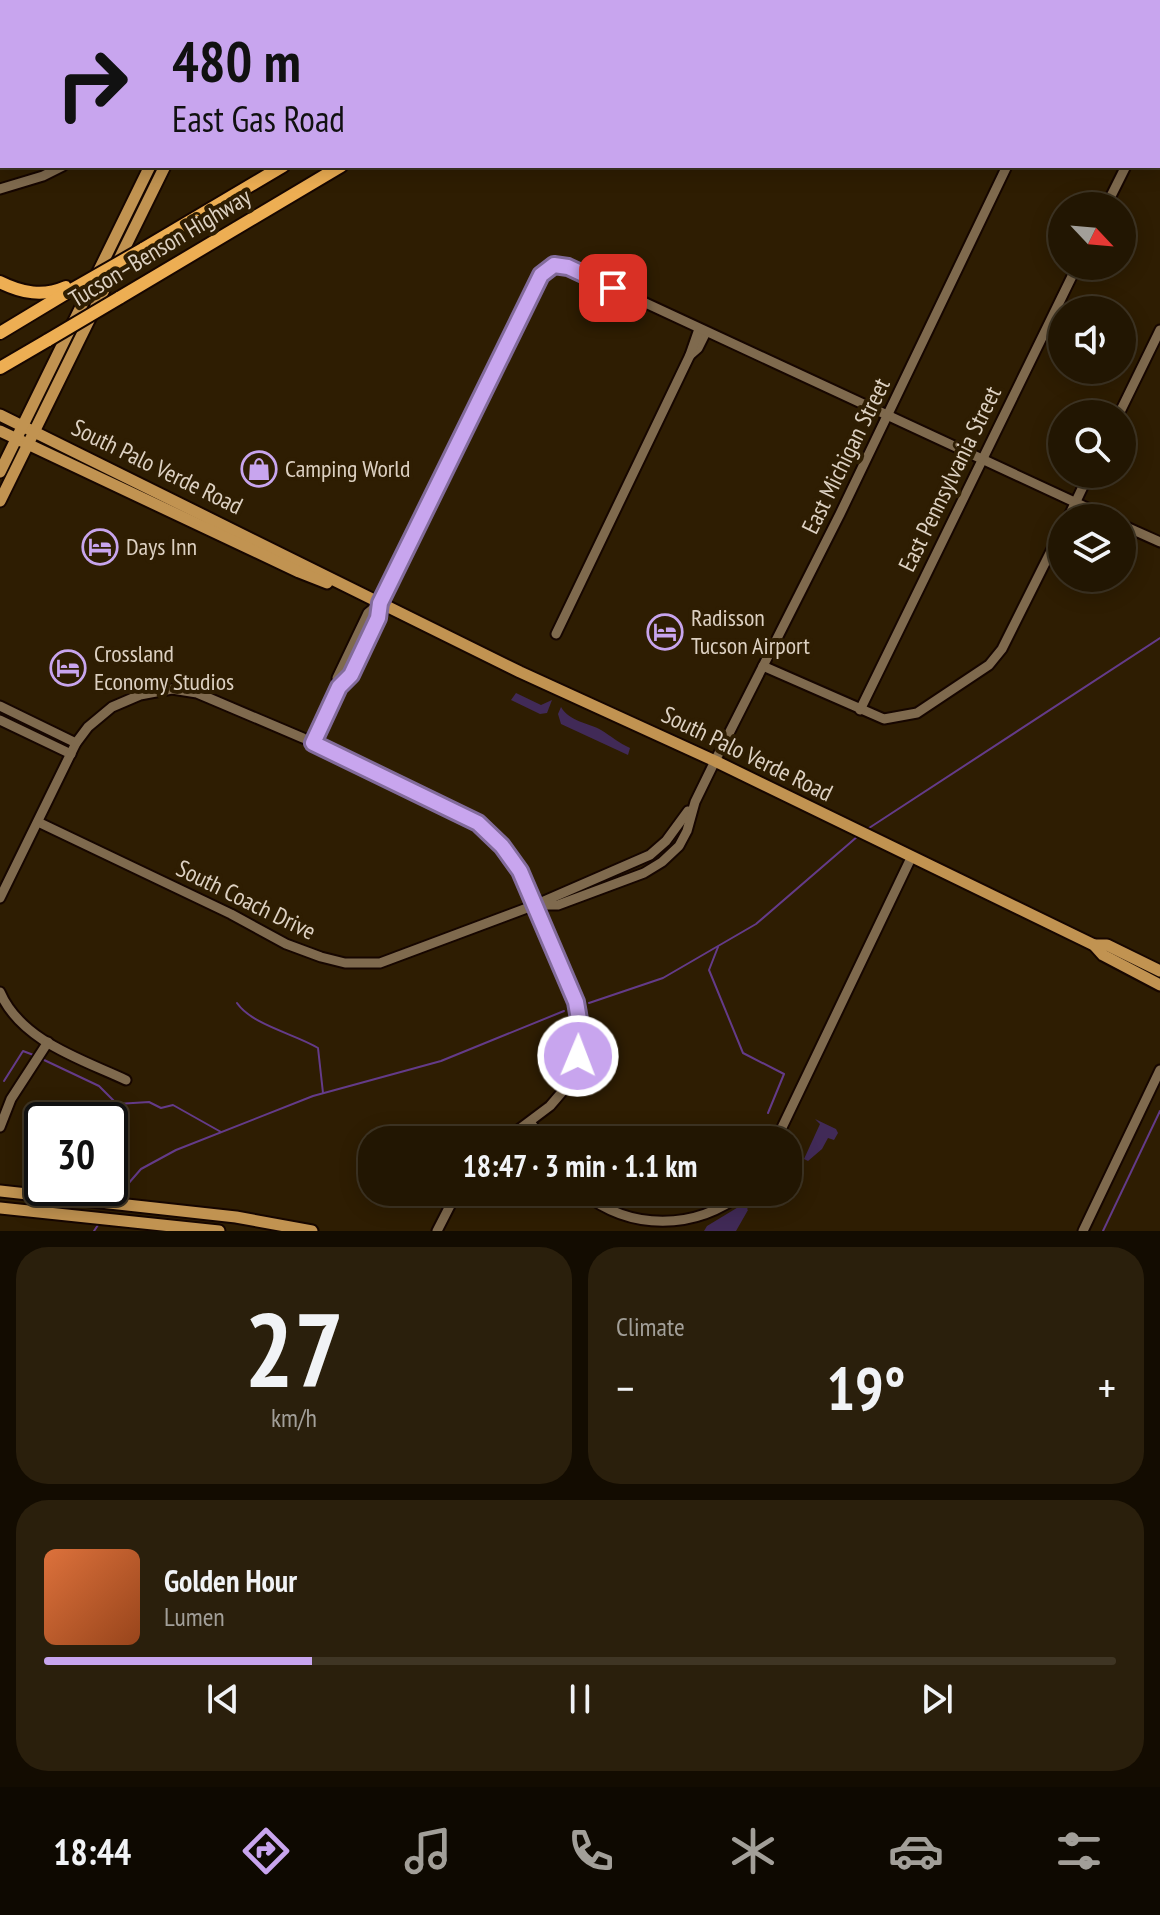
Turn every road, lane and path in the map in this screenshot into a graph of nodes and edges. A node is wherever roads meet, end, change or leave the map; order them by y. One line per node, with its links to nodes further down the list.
1 (59, 168): 8 (street)
2 (149, 168): 20 (main road)
3 (164, 168): 22 (main road)
4 (280, 168): 12 (highway, Tucson–Benson Highway, bridge)
5 (338, 168): 16 (highway, Tucson–Benson Highway, bridge)
6 (1006, 168): 19 (street, East Michigan Street)
7 (1125, 168): 9 (street)
8 (0, 189)
9 (1113, 192)
10 (1070, 280): 25 (street, East Pennsylvania Street)
11 (0, 282): 12 (highway)
12 (75, 286): 15 (highway, Tucson–Benson Highway)
13 (1160, 330): 17 (street)
14 (703, 331): 19 (street); 37 (street); 38 (street)
15 (0, 333)
16 (0, 368)
17 (1126, 400)
18 (0, 415): 20 (main road, South Palo Verde Road)
19 (888, 415): 25 (street); 39 (street, East Michigan Street)
20 (23, 426): 22 (main road, South Palo Verde Road); 23 (main road)
21 (0, 431): 23 (main road, South Palo Verde Road)
22 (35, 431): 24 (main road); 35 (main road, South Palo Verde Road)
23 (17, 439): 24 (main road, South Palo Verde Road); 26 (main road)
24 (28, 444): 28 (main road); 32 (main road, South Palo Verde Road)
25 (982, 457): 29 (street); 41 (street, East Pennsylvania Street)
26 (0, 472)
27 (1082, 488): 29 (street)
28 (0, 501)
29 (1076, 501): 30 (street); 31 (street)
30 (1075, 504)
31 (1082, 504)
32 (212, 531): 35 (main road); 37 (main road, South Palo Verde Road)
33 (1136, 531): 34 (street)
34 (1160, 542)
35 (273, 549): 37 (main road, South Palo Verde Road)
36 (1048, 557): 41 (street)
37 (380, 603): 45 (street); 47 (main road, South Palo Verde Road)
38 (556, 634)
39 (763, 666): 41 (street); 47 (street, East Michigan Street)
40 (0, 706): 44 (street)
41 (860, 710)
42 (0, 720): 43 (street)
43 (21, 730): 44 (street); 46 (street)
44 (76, 743): 45 (street); 46 (street)
45 (313, 743): 54 (street)
46 (71, 754): 49 (street)
47 (715, 761): 48 (street, South Coach Drive); 51 (main road, South Palo Verde Road)
48 (695, 802): 50 (street, South Coach Drive); 52 (street, South Coach Drive)
49 (38, 822): 53 (street); 54 (street, South Coach Drive)
50 (655, 851): 52 (street); 54 (street, South Coach Drive)
51 (911, 858): 55 (main road, South Palo Verde Road); 65 (street)
52 (662, 862): 54 (street, South Coach Drive)
53 (0, 898)
54 (535, 905): 62 (street)
55 (1094, 945): 56 (main road, South Palo Verde Road); 57 (main road, South Palo Verde Road)
56 (1160, 971)
57 (1160, 985)
58 (0, 992): 59 (street)
59 (48, 1042): 61 (street); 66 (street)
60 (1160, 1070): 75 (street)
61 (126, 1080)
62 (530, 1122): 63 (street); 64 (street)
63 (524, 1126)
64 (533, 1126)
65 (783, 1126)
66 (0, 1127)
67 (0, 1191): 73 (main road)
68 (450, 1206): 74 (street)
69 (599, 1206): 70 (street)
70 (724, 1206)
71 (0, 1208): 72 (main road)
72 (219, 1231)
73 (312, 1231)
74 (437, 1231)
75 (1083, 1231)

